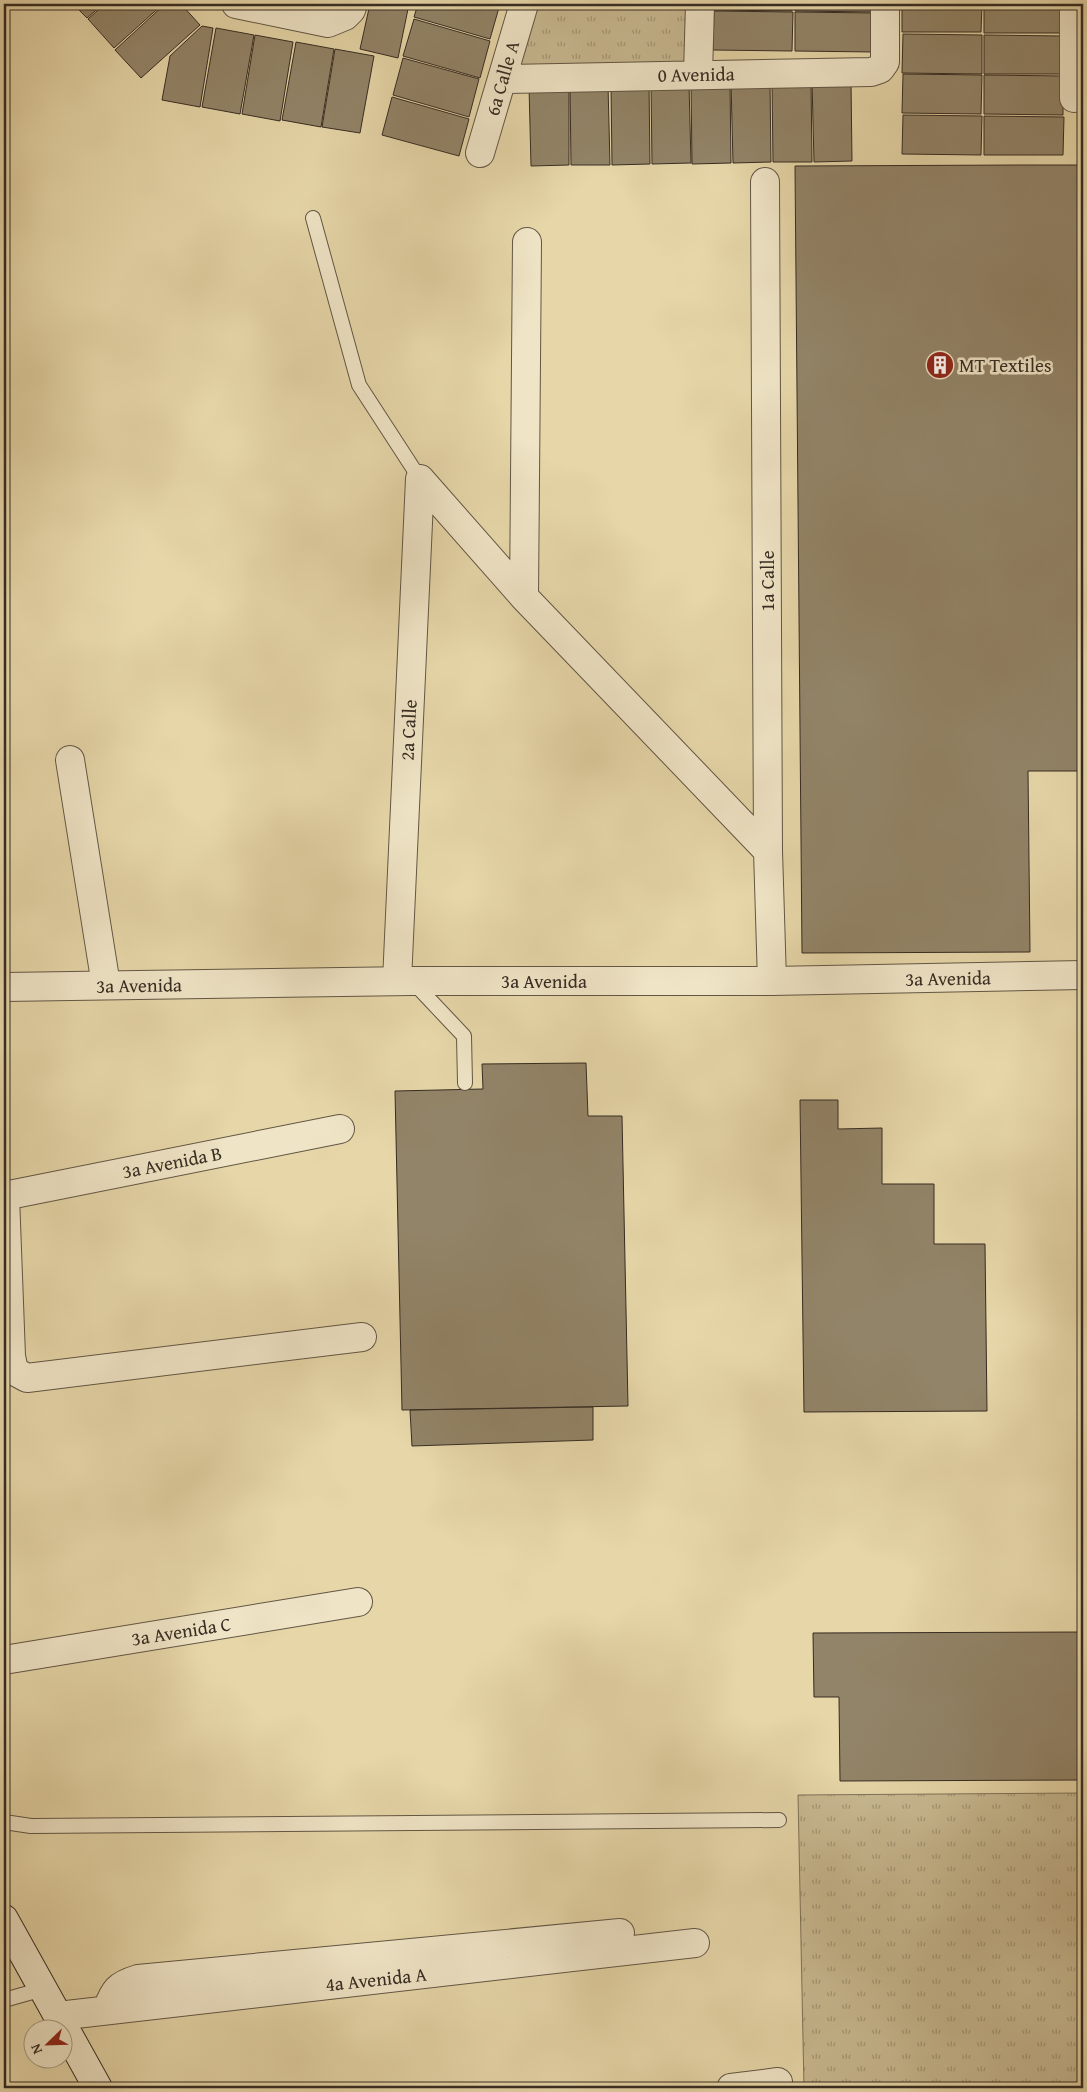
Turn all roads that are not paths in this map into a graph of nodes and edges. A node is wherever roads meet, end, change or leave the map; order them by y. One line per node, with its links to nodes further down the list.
1 (236, 4): 2 (street)
2 (353, 4)
3 (524, 4): 8 (street, 6a Calle A)
4 (700, 4): 7 (street)
5 (885, 4): 7 (street, 0 Avenida)
6 (1074, 4): 9 (street)
7 (698, 74): 8 (street, 0 Avenida)
8 (502, 79): 10 (street, 6a Calle A)
9 (1074, 98)
10 (480, 153)
11 (765, 182): 17 (street, 1a Calle)
12 (313, 218): 14 (lane)
13 (527, 242): 15 (street)
14 (420, 479): 15 (street); 19 (street, 2a Calle)
15 (524, 597): 17 (street)
16 (70, 760): 21 (street)
17 (768, 851): 20 (street, 1a Calle)
18 (1083, 971): 20 (street, 3a Avenida)
19 (405, 981): 20 (street, 3a Avenida); 21 (street, 3a Avenida); 23 (lane)
20 (772, 981)
21 (106, 985): 22 (street, 3a Avenida)
22 (4, 987)
23 (465, 1083)
24 (340, 1129): 25 (street, 3a Avenida B)
25 (4, 1196): 26 (street)
26 (362, 1337)
27 (358, 1602): 28 (street, 3a Avenida C)
28 (4, 1660)
29 (779, 1820): 30 (lane)
30 (4, 1822)
31 (7, 1934): 33 (street)
32 (694, 1935): 35 (street, 4a Avenida A)
33 (43, 1989): 34 (lane); 35 (street)
34 (4, 2000)
35 (58, 2016): 37 (street)
36 (778, 2082): 38 (street)
37 (98, 2088)
38 (731, 2088)

